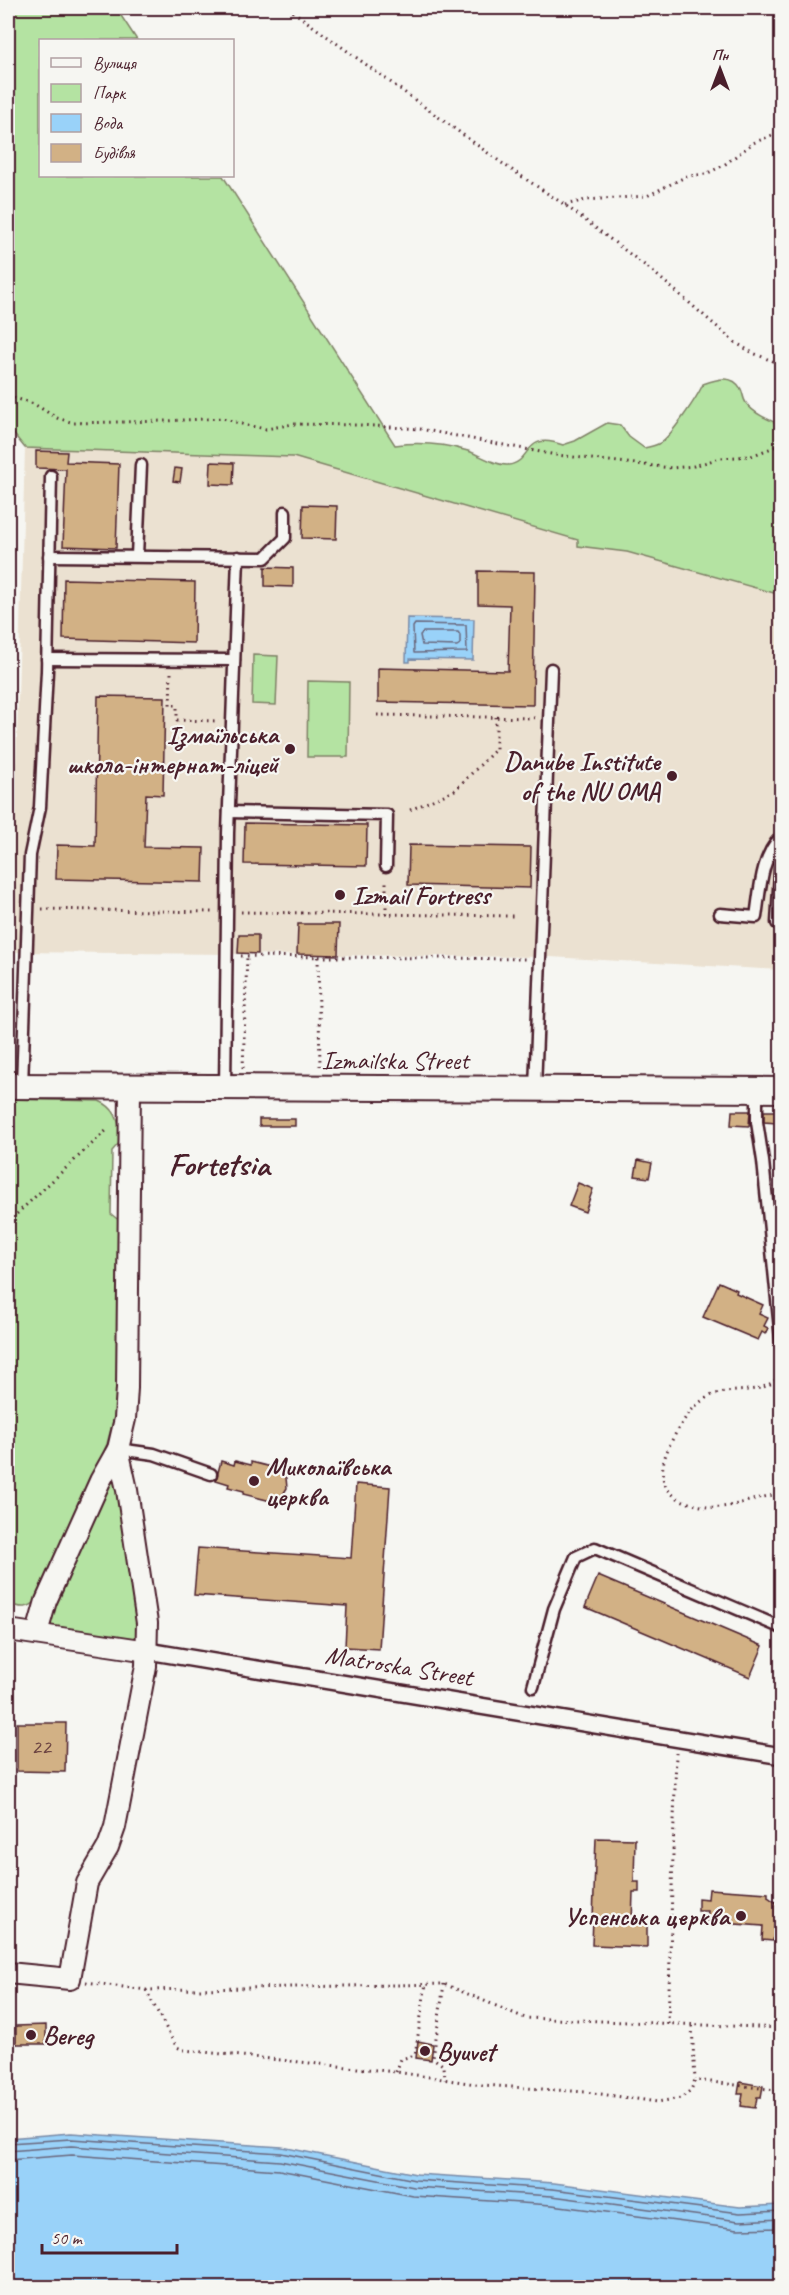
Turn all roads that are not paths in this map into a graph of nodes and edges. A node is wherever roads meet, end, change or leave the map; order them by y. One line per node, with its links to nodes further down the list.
1 (141, 465): 5 (lane)
2 (51, 476): 4 (lane)
3 (285, 512): 6 (lane)
4 (49, 556): 5 (lane); 7 (lane)
5 (137, 556): 6 (lane)
6 (237, 557): 8 (lane)
7 (47, 659): 8 (lane); 16 (lane)
8 (234, 660): 10 (lane)
9 (550, 669): 18 (lane)
10 (229, 812): 12 (lane); 15 (lane)
11 (782, 836): 13 (lane); 14 (lane)
12 (386, 866)
13 (720, 915)
14 (782, 923)
15 (234, 1081): 17 (street, Izmailska Street); 18 (street, Izmailska Street)
16 (15, 1086): 17 (street, Izmailska Street)
17 (130, 1088): 22 (street)
18 (535, 1089): 19 (street, Izmailska Street)
19 (757, 1089): 20 (street, Izmailska Street); 21 (lane)
20 (782, 1090)
21 (782, 1349)
22 (118, 1449): 23 (lane); 26 (street); 27 (street)
23 (211, 1474)
24 (782, 1628): 28 (lane)
25 (8, 1630): 26 (street, Matroska Street)
26 (37, 1633): 27 (street, Matroska Street)
27 (148, 1652): 29 (street, Matroska Street); 30 (street)
28 (533, 1687)
29 (782, 1756)
30 (8, 1973)

